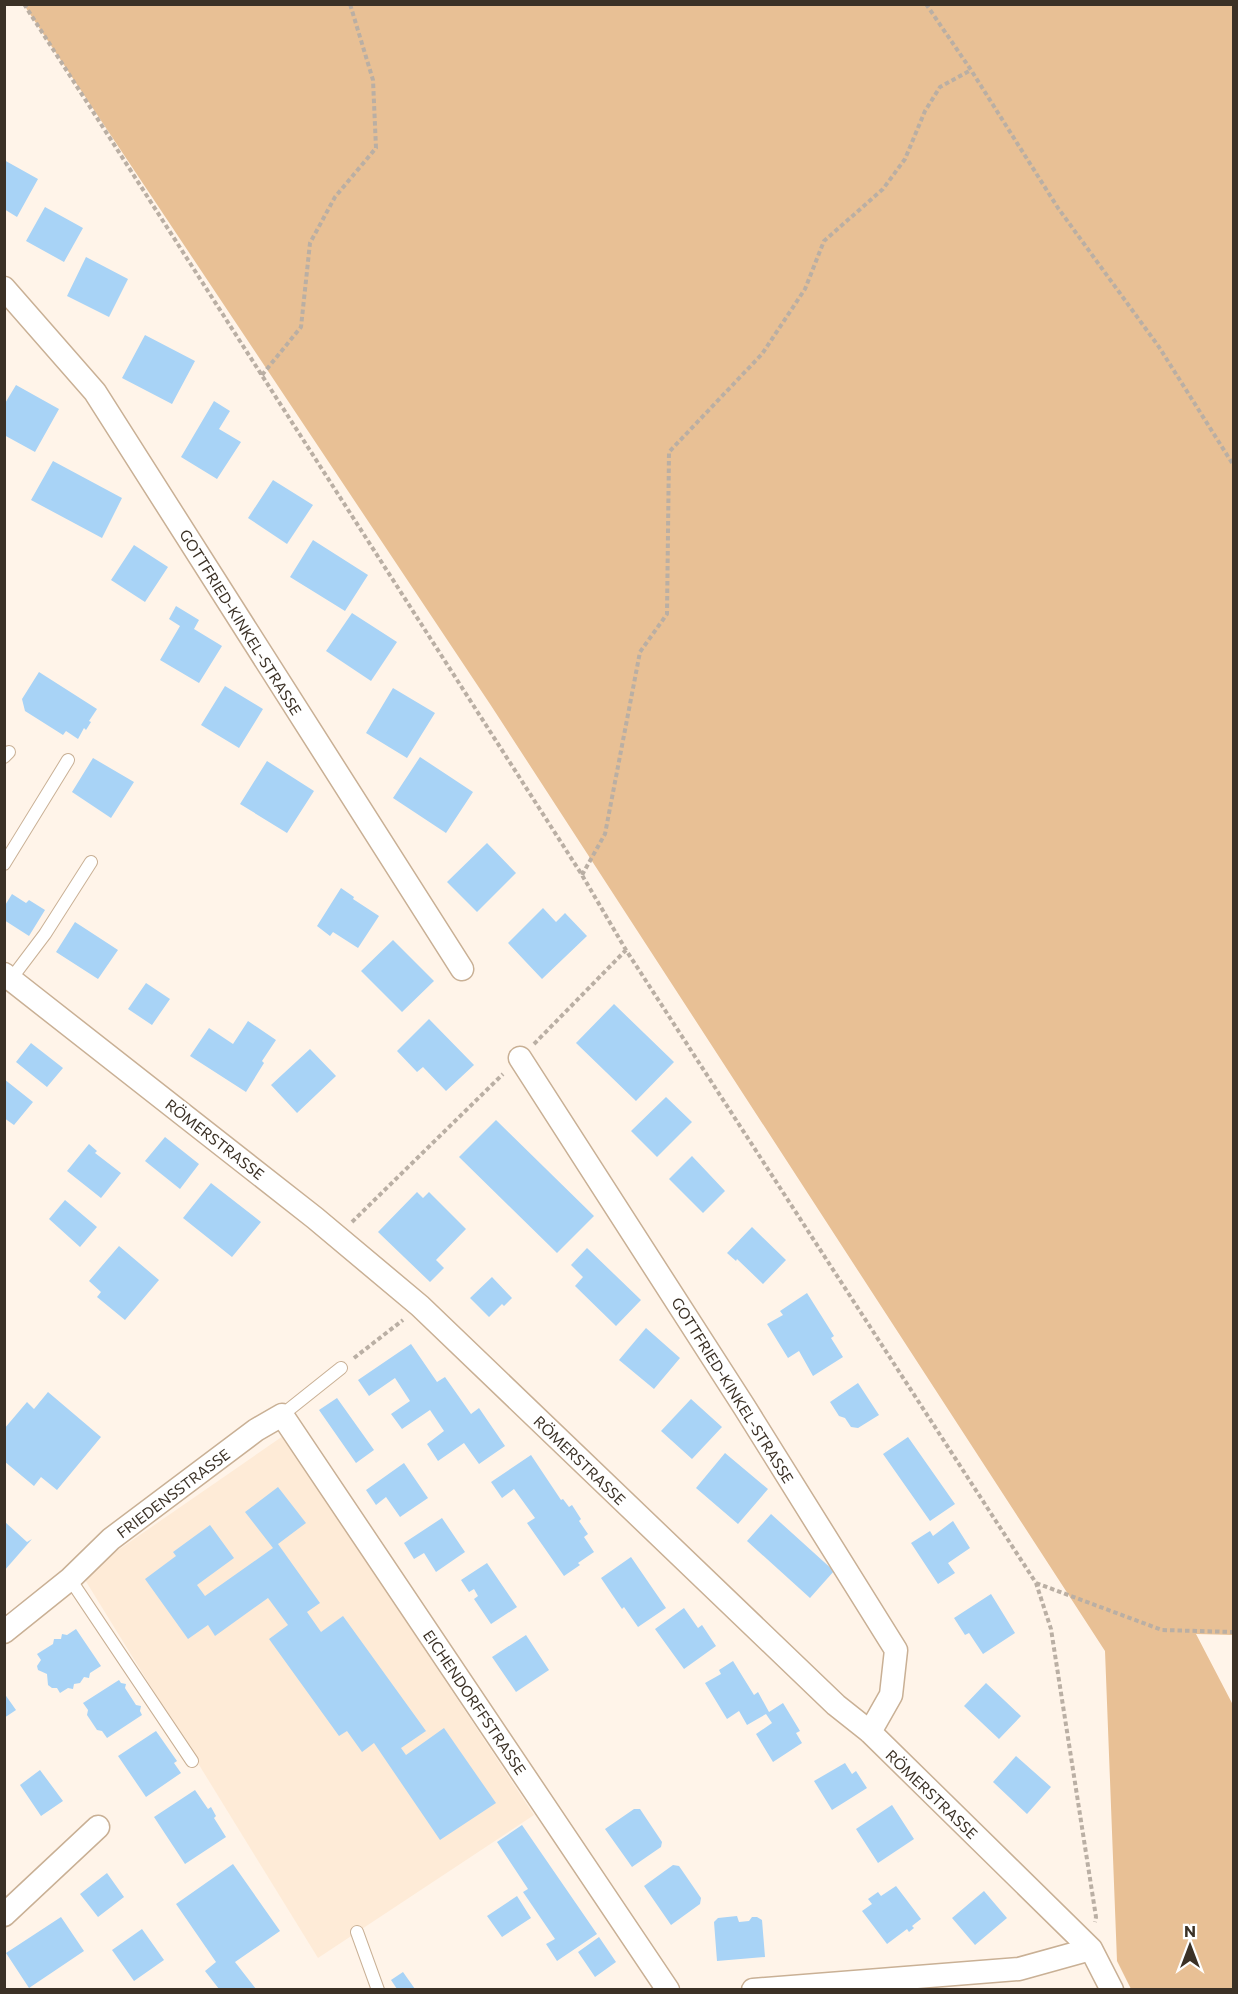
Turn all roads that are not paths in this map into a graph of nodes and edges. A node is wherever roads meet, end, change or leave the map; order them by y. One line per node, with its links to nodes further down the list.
1 (4, 288): 5 (street, GOTTFRIED-KINKEL-STRASSE)
2 (68, 760): 4 (lane)
3 (91, 862): 6 (lane)
4 (4, 864)
5 (462, 969)
6 (7, 980): 12 (street, RÖMERSTRASSE)
7 (520, 1058): 12 (street, GOTTFRIED-KINKEL-STRASSE)
8 (341, 1368): 9 (lane)
9 (282, 1415): 10 (street, FRIEDENSSTRASSE); 19 (street, EICHENDORFFSTRASSE)
10 (70, 1580): 11 (street, FRIEDENSSTRASSE); 13 (lane)
11 (4, 1632)
12 (870, 1732): 17 (street, RÖMERSTRASSE)
13 (192, 1761)
14 (98, 1827): 15 (street)
15 (4, 1915)
16 (357, 1932): 18 (lane)
17 (1090, 1949): 20 (street); 21 (street, RÖMERSTRASSE)
18 (378, 1989)
19 (668, 1989)
20 (753, 1989)
21 (1112, 1989)

